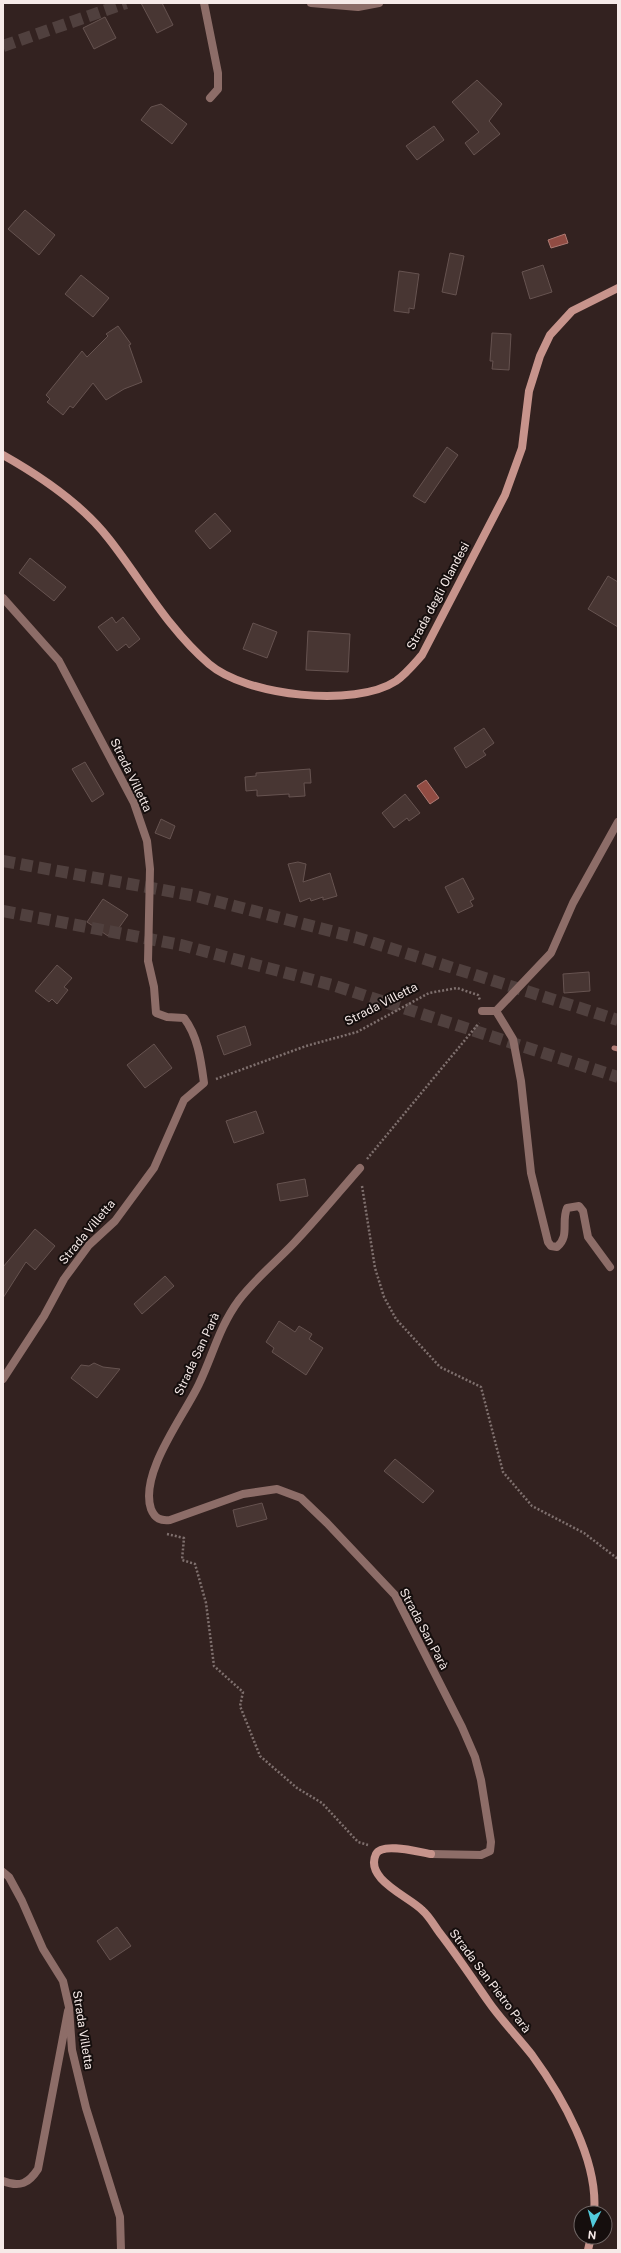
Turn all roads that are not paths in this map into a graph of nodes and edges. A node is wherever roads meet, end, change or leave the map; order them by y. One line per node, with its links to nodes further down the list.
1 (204, 3): 4 (street)
2 (311, 3): 3 (street)
3 (379, 3)
4 (210, 98)
5 (618, 288): 6 (street, Strada degli Olandesi)
6 (3, 455)
7 (3, 598): 13 (street, Strada Villetta)
8 (618, 822): 9 (street)
9 (496, 1010): 10 (street); 12 (street)
10 (482, 1011)
11 (360, 1168): 14 (street, Strada San Parà)
12 (610, 1266)
13 (3, 1379)
14 (381, 1849): 18 (street, Strada San Pietro Parà)
15 (3, 1872): 16 (street, Strada Villetta)
16 (69, 2007): 17 (street); 19 (street, Strada Villetta)
17 (3, 2181)
18 (595, 2205)
19 (122, 2250)

